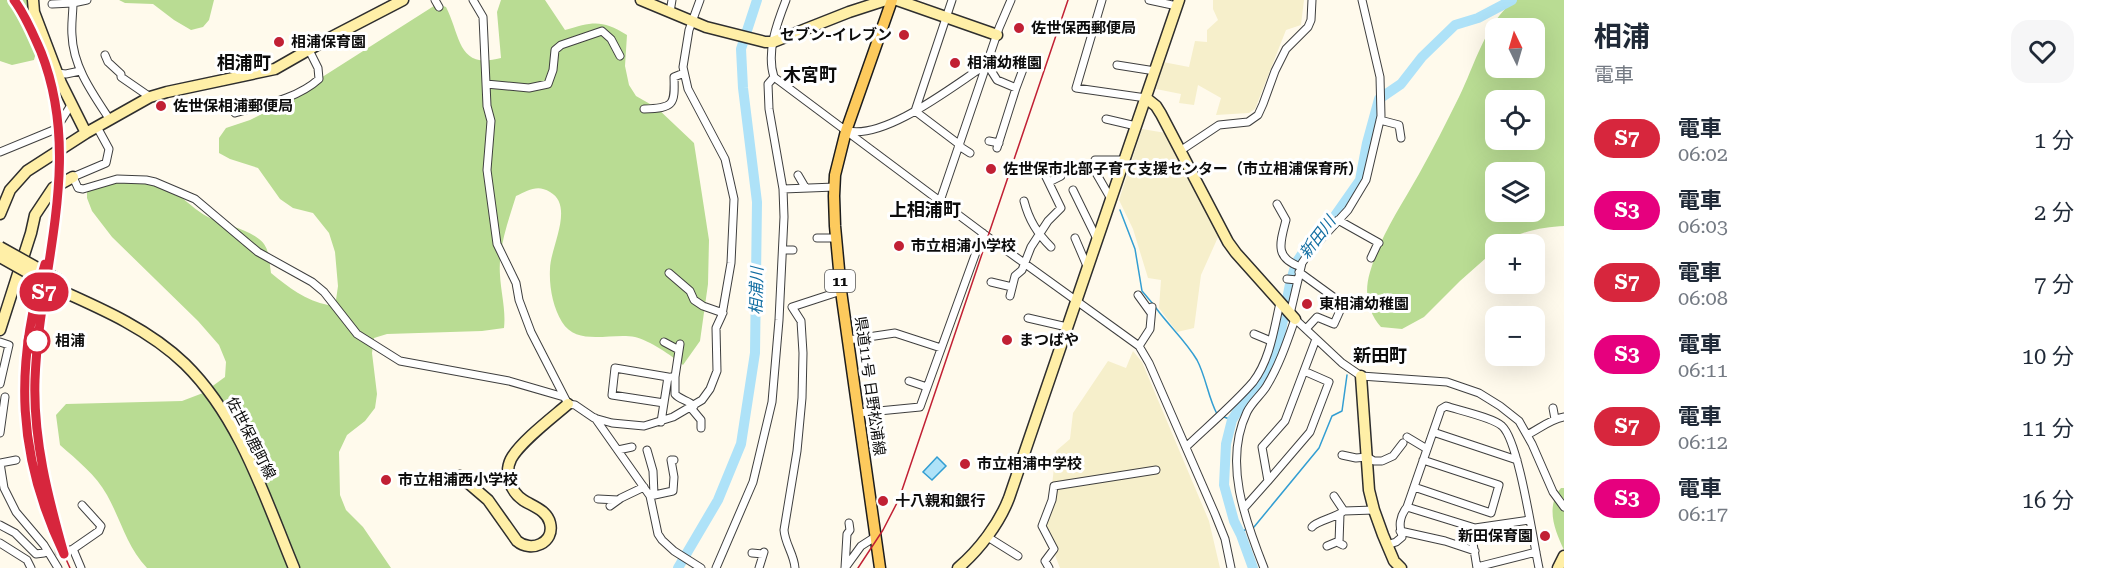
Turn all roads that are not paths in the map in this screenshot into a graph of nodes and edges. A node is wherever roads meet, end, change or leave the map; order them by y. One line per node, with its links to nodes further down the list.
1 (33, 0): 36 (street)
2 (87, 0): 19 (street)
3 (403, 0): 28 (street)
4 (473, 0): 39 (street)
5 (641, 0): 20 (street)
6 (672, 0): 23 (street)
7 (700, 0): 25 (street)
8 (786, 0): 27 (street)
9 (886, 0): 27 (street)
10 (892, 0): 52 (main road, 県道11号 日野松浦線 / 11)
11 (897, 0): 24 (street)
12 (914, 0): 24 (street)
13 (952, 0): 24 (street)
14 (1011, 0): 26 (street)
15 (1102, 0): 42 (street)
16 (1149, 0): 21 (street)
17 (1312, 0): 57 (street)
18 (1362, 0): 49 (street)
19 (73, 3): 22 (street); 34 (street)
20 (655, 3): 23 (street)
21 (1178, 3): 35 (street)
22 (52, 4)
23 (670, 12): 25 (street)
24 (947, 14): 26 (street); 45 (street)
25 (693, 22): 27 (street); 37 (street)
26 (998, 31): 31 (street)
27 (769, 42): 38 (street)
28 (309, 50): 41 (street); 46 (street)
29 (105, 55): 41 (street)
30 (620, 56): 39 (street)
31 (987, 64): 40 (street); 45 (street); 56 (street)
32 (1025, 64): 40 (street)
33 (1117, 65): 35 (street)
34 (81, 71): 36 (street); 48 (street)
35 (1155, 72): 42 (street)
36 (57, 73): 43 (street)
37 (684, 73): 44 (street); 103 (street)
38 (774, 77): 52 (street); 66 (street)
39 (486, 84): 123 (street)
40 (1016, 88): 55 (street)
41 (150, 97): 48 (street)
42 (1146, 98): 50 (street); 57 (street)
43 (71, 105): 53 (street); 58 (street)
44 (644, 109)
45 (915, 111): 52 (street); 56 (street)
46 (235, 113)
47 (1106, 119): 50 (street)
48 (110, 120): 51 (street)
49 (1380, 120): 54 (street); 73 (street)
50 (1136, 126): 60 (street)
51 (97, 127): 53 (street); 63 (street)
52 (846, 131): 65 (main road, 県道11号 日野松浦線 / 11); 69 (street)
53 (86, 133): 72 (street)
54 (1401, 138)
55 (989, 141)
56 (960, 146): 59 (street); 69 (street)
57 (1180, 151): 102 (street)
58 (0, 152)
59 (970, 153)
60 (1124, 160): 68 (street); 68 (street)
61 (798, 175): 64 (street)
62 (1061, 176): 75 (street)
63 (73, 177): 92 (street); 123 (street)
64 (805, 187): 65 (street); 66 (street)
65 (835, 187): 77 (main road, 県道11号 日野松浦線 / 11)
66 (783, 189): 82 (street)
67 (1073, 190): 79 (street)
68 (1111, 199): 79 (street)
69 (940, 201): 74 (street)
70 (1026, 202): 75 (street)
71 (1277, 204): 88 (street)
72 (0, 214)
73 (1338, 220): 85 (street); 88 (street)
74 (983, 233): 86 (street); 115 (street)
75 (1039, 235): 81 (street); 86 (street)
76 (817, 238): 77 (street)
77 (836, 238): 96 (main road, 県道11号 日野松浦線 / 11)
78 (1074, 238): 87 (street)
79 (1097, 239): 87 (street)
80 (0, 247): 94 (street, 佐世保鹿町線, bridge)
81 (1051, 247)
82 (783, 250): 83 (street); 98 (street)
83 (793, 250)
84 (0, 258): 92 (street); 94 (street, 佐世保鹿町線, bridge)
85 (1371, 258)
86 (1024, 263): 95 (street); 100 (street)
87 (1088, 267): 100 (street)
88 (1300, 269): 91 (street); 106 (street)
89 (669, 273): 103 (street)
90 (1287, 279): 91 (street)
91 (1297, 280): 102 (street)
92 (15, 282): 107 (street)
93 (991, 282): 95 (street)
94 (57, 284): 187 (street, 佐世保鹿町線)
95 (1012, 286): 97 (street)
96 (841, 291): 101 (street); 110 (main road, 県道11号 日野松浦線 / 11)
97 (1010, 296)
98 (780, 298): 101 (street); 189 (street)
99 (1137, 298): 114 (street)
100 (1076, 301): 105 (street); 114 (street)
101 (792, 307): 191 (street)
102 (1287, 311): 106 (street); 111 (street); 161 (street)
103 (723, 313): 125 (street)
104 (1028, 318): 105 (street)
105 (1067, 327): 170 (street)
106 (1306, 329): 109 (street)
107 (0, 330)
108 (1254, 334): 111 (street)
109 (1316, 339): 116 (street); 117 (street)
110 (848, 340): 115 (street); 127 (main road, 県道11号 日野松浦線 / 11)
111 (1271, 340): 137 (street)
112 (0, 342): 120 (street)
113 (664, 342): 118 (street)
114 (1139, 346): 137 (street)
115 (941, 348): 121 (street)
116 (1304, 371): 150 (street); 150 (street)
117 (1361, 376): 135 (street); 142 (street)
118 (672, 377): 124 (street); 124 (street); 125 (street)
119 (909, 381): 121 (street)
120 (0, 384)
121 (927, 387): 127 (street)
122 (4, 397): 134 (street)
123 (566, 401): 129 (street); 149 (street)
124 (664, 403): 132 (street)
125 (692, 407): 131 (street); 132 (street)
126 (1553, 408): 130 (street)
127 (858, 413): 171 (main road, 県道11号 日野松浦線 / 11)
128 (1564, 417): 130 (street)
129 (594, 418): 132 (street); 139 (street)
130 (1555, 419): 135 (street)
131 (702, 421)
132 (661, 422)
133 (1433, 432): 138 (street); 146 (street); 146 (street)
134 (0, 433)
135 (1527, 435): 158 (street)
136 (632, 447): 139 (street)
137 (1186, 447): 195 (street)
138 (1427, 449): 142 (street); 145 (street)
139 (618, 450): 151 (street)
140 (647, 450): 153 (street)
141 (1342, 455): 142 (street)
142 (1367, 457): 162 (street)
143 (16, 460): 147 (street)
144 (674, 460): 153 (street)
145 (1423, 460): 152 (street); 152 (street)
146 (1518, 460): 164 (street)
147 (0, 463): 185 (street)
148 (1156, 470): 194 (street)
149 (460, 476)
150 (1268, 481): 161 (street)
151 (644, 487): 153 (street); 156 (street)
152 (1414, 487): 160 (street)
153 (652, 496): 188 (street)
154 (1334, 496): 163 (street)
155 (598, 499): 156 (street)
156 (618, 500): 159 (street)
157 (82, 505): 186 (street)
158 (1563, 505)
159 (610, 506)
160 (1407, 507): 168 (street); 169 (street)
161 (1244, 508): 196 (street)
162 (1374, 510): 163 (street); 173 (street)
163 (1342, 513): 166 (street); 174 (street)
164 (1529, 520): 168 (street); 177 (street)
165 (849, 523): 192 (street)
166 (1311, 524)
167 (0, 525): 176 (street)
168 (1475, 528): 175 (street)
169 (1401, 531): 173 (street); 175 (street)
170 (986, 536): 180 (street); 183 (street)
171 (875, 537): 192 (street); 193 (main road, 県道11号 日野松浦線 / 11)
172 (0, 543): 182 (street)
173 (1387, 545): 197 (street)
174 (1327, 546)
175 (1475, 551): 198 (street)
176 (34, 552): 178 (street); 182 (street)
177 (1536, 552): 198 (street); 199 (street)
178 (44, 553)
179 (752, 553): 190 (street)
180 (1018, 556)
181 (1564, 556): 200 (street)
182 (27, 560): 184 (street)
183 (964, 566)
184 (31, 568)
185 (58, 568)
186 (81, 568)
187 (294, 568)
188 (701, 568)
189 (716, 568)
190 (759, 568)
191 (795, 568)
192 (845, 568)
193 (880, 568)
194 (1049, 568)
195 (1231, 568)
196 (1264, 568)
197 (1401, 568)
198 (1477, 568)
199 (1539, 568)
200 (1558, 568)

